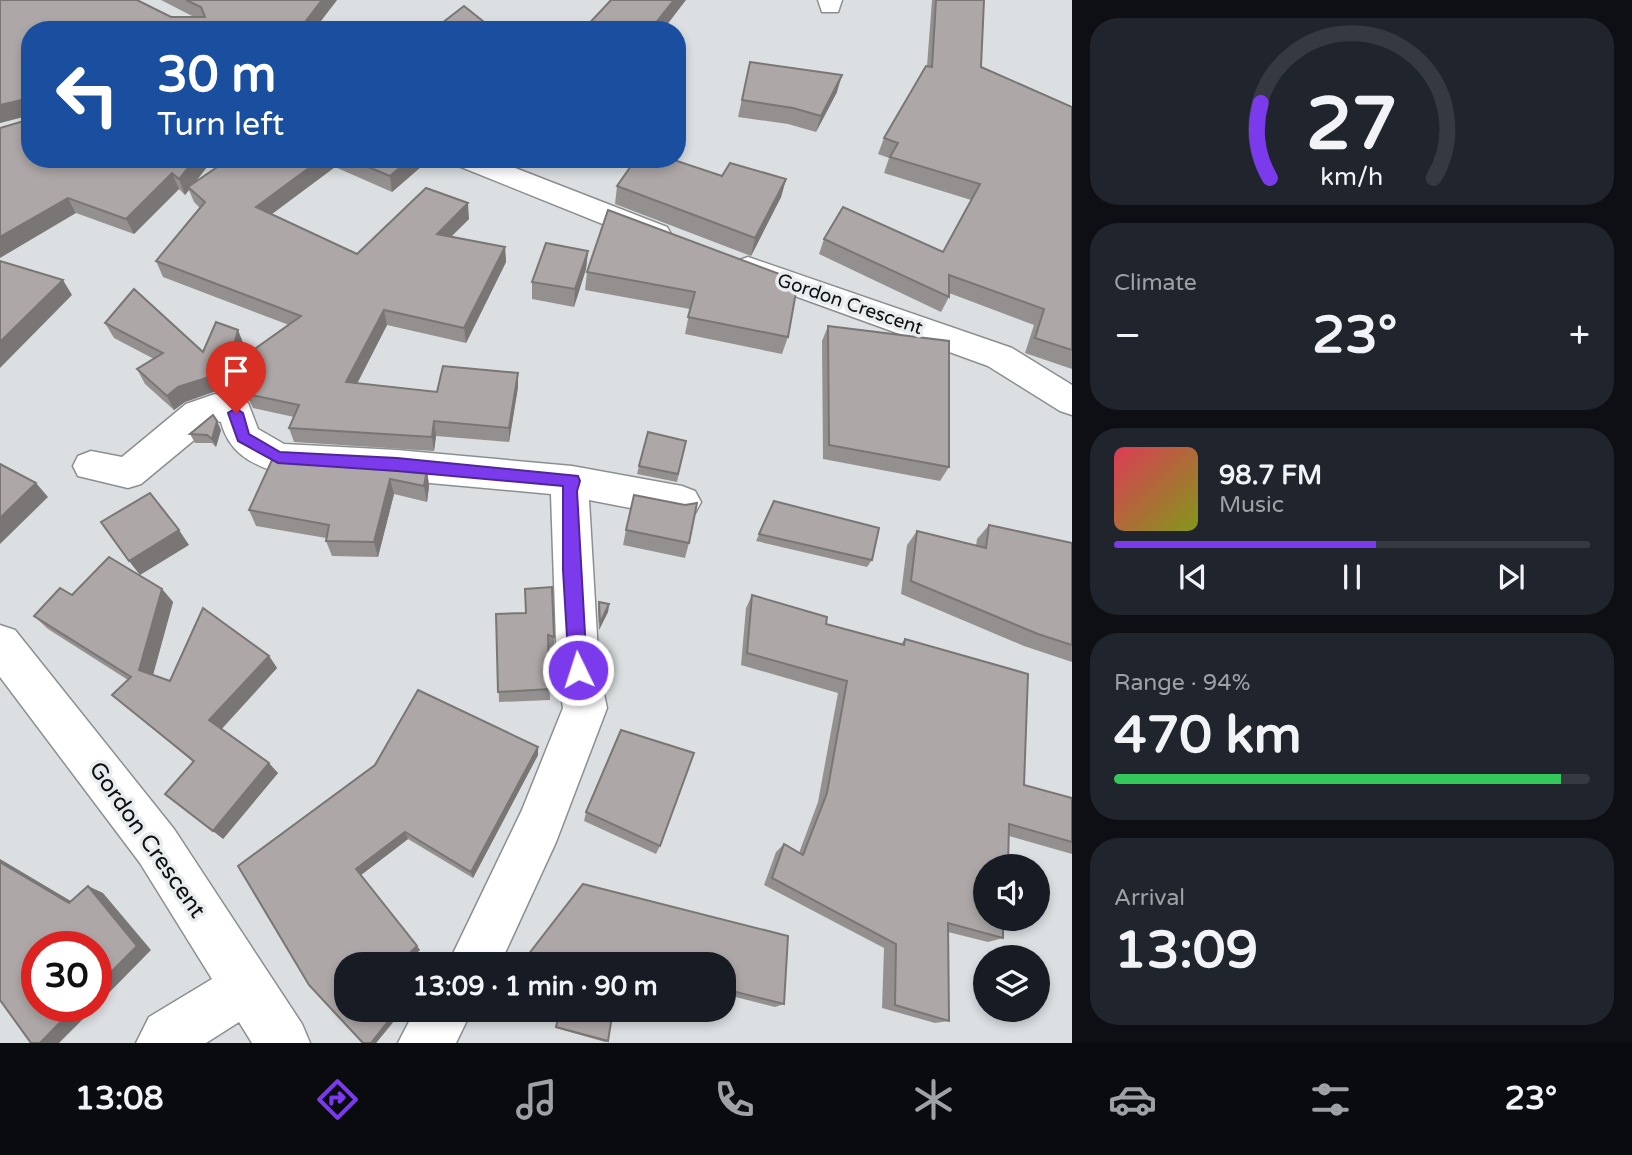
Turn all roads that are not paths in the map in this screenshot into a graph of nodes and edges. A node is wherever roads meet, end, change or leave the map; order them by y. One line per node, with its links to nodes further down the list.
1 (489, 168): 2 (street)
2 (678, 243)
3 (716, 257): 4 (street, Gordon Crescent)
4 (1072, 401)
5 (91, 466): 6 (street)
6 (572, 481): 7 (street); 9 (street)
7 (682, 502)
8 (0, 644): 10 (street, Gordon Crescent)
9 (480, 952)
10 (247, 987): 12 (street); 13 (street, Gordon Crescent)
11 (438, 1022): 14 (street)
12 (163, 1043)
13 (282, 1043)
14 (425, 1043)

